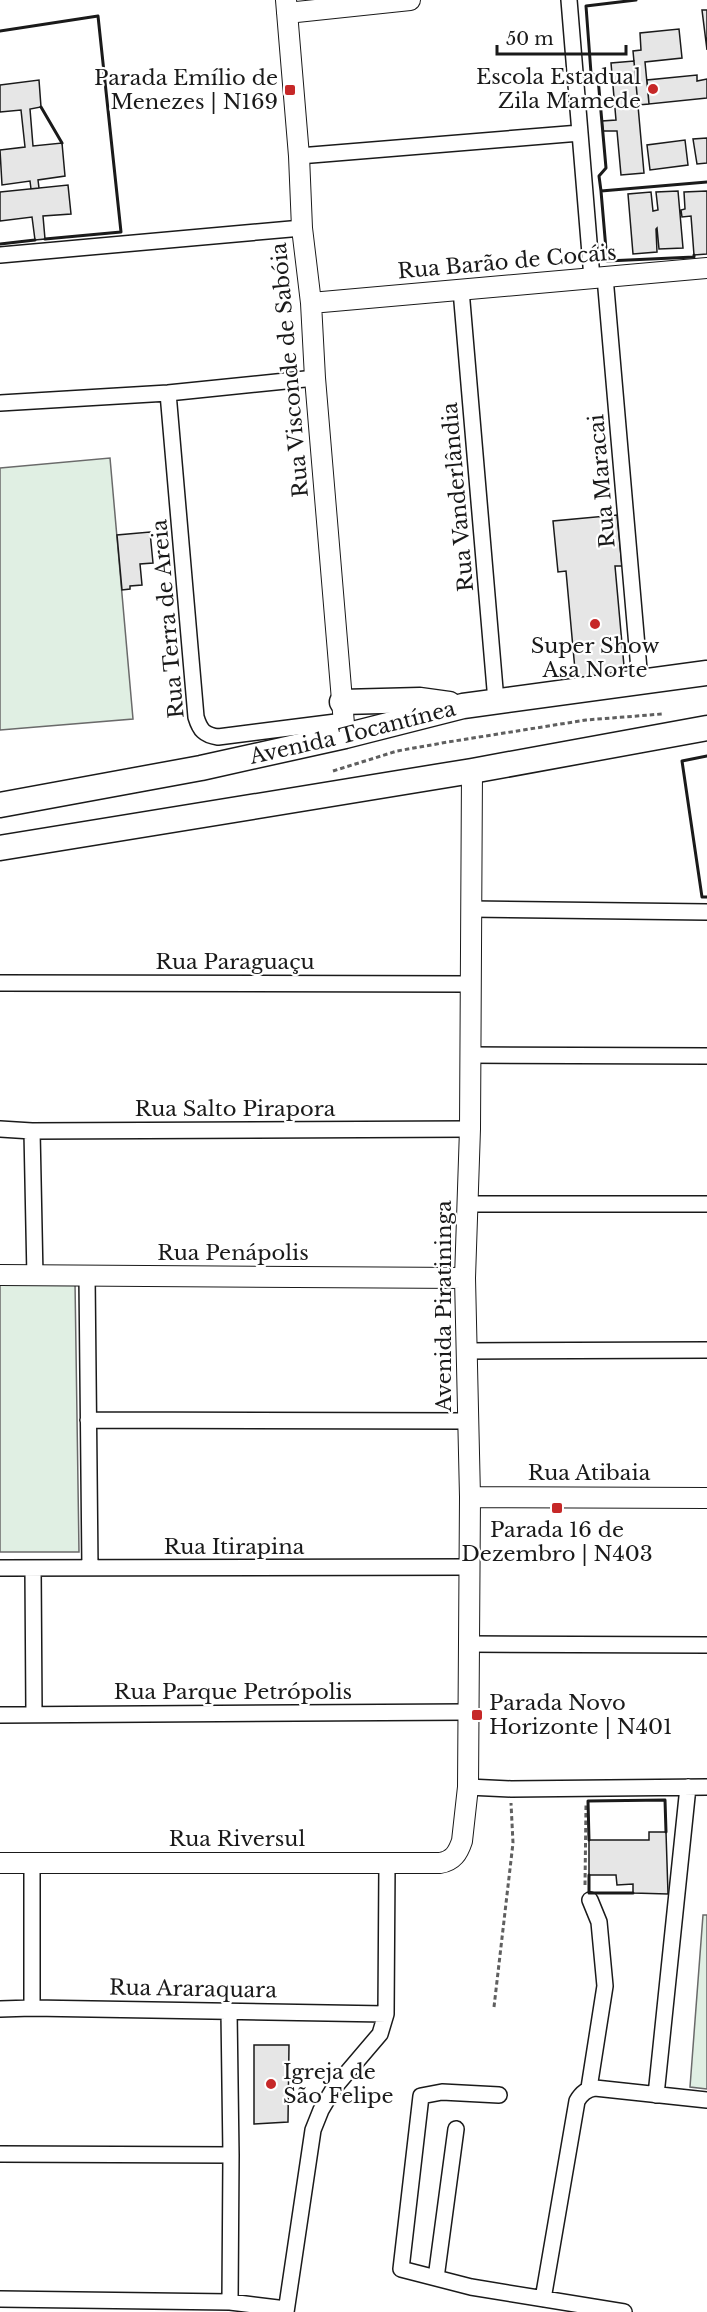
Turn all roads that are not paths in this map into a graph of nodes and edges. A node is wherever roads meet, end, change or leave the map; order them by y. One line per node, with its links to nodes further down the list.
1 (410, 0): 3 (street)
2 (569, 0): 4 (street, Rua Maracai)
3 (286, 7): 5 (street, Rua Visconde de Sabóia)
4 (580, 133): 5 (street); 9 (street, Rua Maracai)
5 (299, 156): 6 (street, Rua Visconde de Sabóia)
6 (302, 228): 7 (street); 11 (street, Rua Visconde de Sabóia)
7 (0, 255)
8 (707, 268): 9 (street, Rua Barão de Cocáis)
9 (598, 278): 10 (street, Rua Barão de Cocáis); 16 (street, Rua Maracai)
10 (461, 290): 11 (street, Rua Barão de Cocáis); 17 (street, Rua Vanderlândia)
11 (311, 303): 12 (street, Rua Visconde de Sabóia)
12 (315, 378): 13 (street); 19 (street, Rua Visconde de Sabóia)
13 (168, 393): 14 (street); 19 (street, Rua Terra de Areia)
14 (0, 403)
15 (707, 673): 16 (main road, Avenida Tocantínea)
16 (640, 681): 17 (main road, Avenida Tocantínea)
17 (496, 701): 18 (main road, Avenida Tocantínea)
18 (464, 706): 19 (main road, Avenida Tocantínea); 19 (main road)
19 (344, 720): 22 (main road, Avenida Tocantínea)
20 (707, 728): 21 (main road)
21 (472, 771): 23 (main road); 24 (street, Avenida Piratininga)
22 (0, 805)
23 (0, 848)
24 (471, 909): 25 (street); 27 (street, Avenida Piratininga)
25 (707, 912)
26 (0, 983): 27 (street, Rua Paraguaçu)
27 (470, 984): 28 (street, Avenida Piratininga)
28 (469, 1054): 29 (street); 31 (street, Avenida Piratininga)
29 (707, 1056)
30 (0, 1129): 32 (street, Rua Salto Pirapora)
31 (470, 1129): 32 (street, Rua Salto Pirapora); 33 (street, Avenida Piratininga)
32 (32, 1131): 37 (street)
33 (467, 1204): 34 (street); 38 (street, Avenida Piratininga)
34 (707, 1204)
35 (0, 1275): 37 (street, Rua Penápolis)
36 (87, 1276): 37 (street, Rua Penápolis); 38 (street, Rua Penápolis); 41 (street)
37 (35, 1277)
38 (465, 1278): 40 (street, Avenida Piratininga)
39 (707, 1350): 40 (street)
40 (467, 1351): 42 (street, Avenida Piratininga)
41 (88, 1420): 42 (street); 48 (street)
42 (467, 1421): 43 (street, Avenida Piratininga)
43 (470, 1497): 44 (street, Rua Atibaia); 45 (street, Avenida Piratininga)
44 (707, 1498)
45 (469, 1567): 48 (street, Rua Itirapina); 49 (street, Avenida Piratininga)
46 (0, 1568): 47 (street, Rua Itirapina)
47 (33, 1568): 48 (street, Rua Itirapina); 52 (street)
48 (90, 1568)
49 (468, 1644): 50 (street); 51 (street, Avenida Piratininga)
50 (707, 1645)
51 (467, 1712): 52 (street, Rua Parque Petrópolis); 54 (street, Avenida Piratininga)
52 (34, 1714): 53 (street, Rua Parque Petrópolis)
53 (0, 1715)
54 (468, 1787): 55 (street); 57 (street, Avenida Piratininga)
55 (688, 1787): 56 (street); 67 (street)
56 (707, 1787)
57 (462, 1841): 60 (street, Rua Riversul)
58 (0, 1863): 59 (street, Rua Riversul)
59 (32, 1863): 60 (street, Rua Riversul); 62 (street)
60 (387, 1864): 65 (street)
61 (590, 1900): 66 (street)
62 (32, 2008): 63 (street, Rua Araraquara); 64 (street, Rua Araraquara)
63 (0, 2009)
64 (229, 2011): 65 (street, Rua Araraquara); 72 (street)
65 (386, 2014): 77 (street)
66 (589, 2088): 67 (street); 75 (street)
67 (656, 2094): 69 (street)
68 (499, 2095): 73 (street)
69 (707, 2100)
70 (456, 2129): 73 (street)
71 (0, 2154): 72 (street)
72 (231, 2155): 76 (street)
73 (436, 2278): 75 (street)
74 (0, 2299): 76 (street)
75 (543, 2299): 78 (street)
76 (230, 2302): 77 (street)
77 (286, 2311)
78 (603, 2311): 79 (street)
79 (624, 2312)

